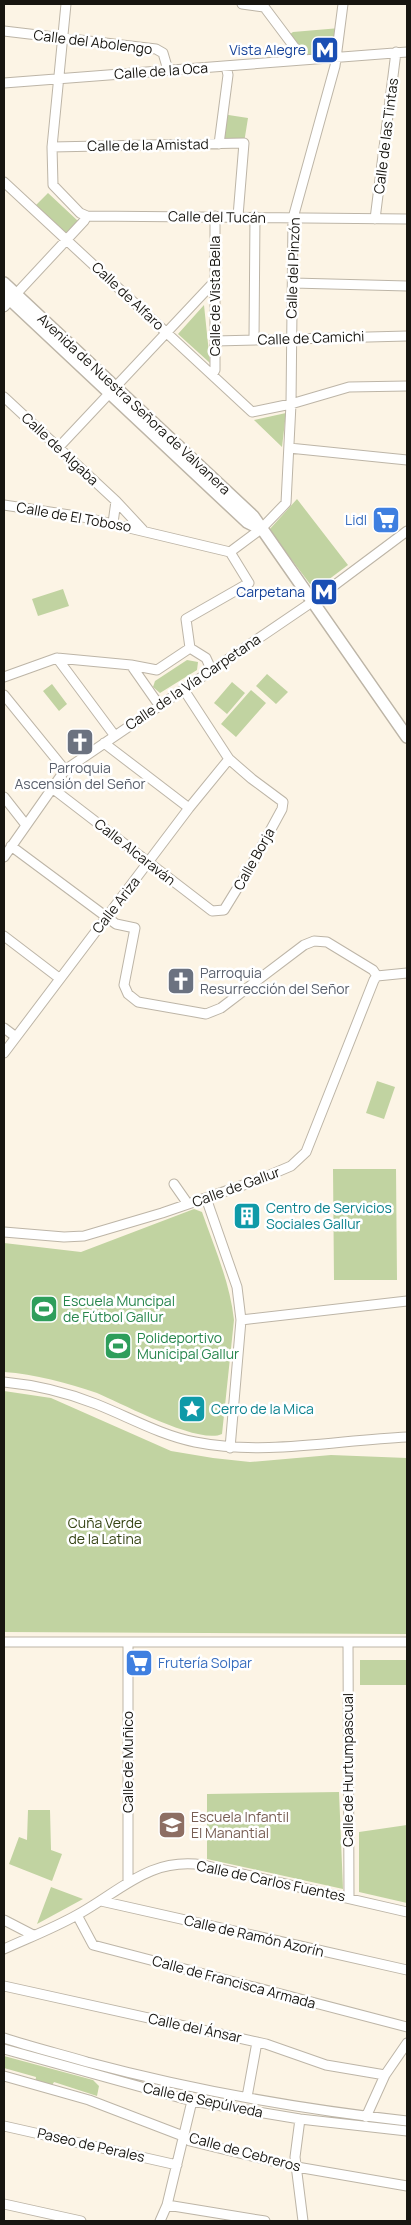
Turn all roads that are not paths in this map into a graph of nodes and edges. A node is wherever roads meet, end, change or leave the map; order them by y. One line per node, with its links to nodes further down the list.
1 (66, 4): 6 (street)
2 (242, 4): 4 (street)
3 (343, 4): 9 (street, Calle del Pinzón)
4 (263, 5): 10 (street)
5 (4, 31): 6 (street, Calle del Abolengo)
6 (62, 37): 12 (street, Calle del Abolengo); 13 (street)
7 (396, 52): 8 (street, Calle de la Oca); 9 (street, Calle de la Oca); 23 (street, Calle de las Tintas)
8 (407, 52)
9 (335, 57): 10 (street, Calle de la Oca); 22 (street, Calle del Pinzón)
10 (304, 60): 11 (street, Calle de la Oca)
11 (226, 66): 12 (street, Calle de la Oca); 15 (street)
12 (168, 70): 13 (street, Calle de la Oca)
13 (58, 79): 14 (street, Calle de la Oca); 16 (street)
14 (4, 83)
15 (220, 144): 16 (street, Calle de la Amistad); 20 (street, Calle de la Amistad)
16 (52, 147): 18 (street)
17 (4, 182): 25 (street, Calle de Alfaro)
18 (87, 216): 19 (street, Calle del Tucán); 25 (street)
19 (215, 216): 20 (street, Calle del Tucán); 27 (street, Calle de Vista Bella)
20 (238, 216): 21 (street, Calle del Tucán)
21 (255, 216): 22 (street, Calle del Tucán); 34 (street)
22 (293, 218): 23 (street, Calle del Tucán); 28 (street, Calle del Pinzón)
23 (375, 219): 24 (street, Calle del Tucán)
24 (407, 219)
25 (67, 240): 30 (street); 31 (street, Calle de Alfaro)
26 (4, 282): 30 (main road, Avenida de Nuestra Señora de Valvanera)
27 (214, 282): 31 (street); 35 (street, Calle de Vista Bella)
28 (293, 283): 29 (street); 33 (street, Calle del Pinzón)
29 (407, 286)
30 (8, 298): 38 (main road, Avenida de Nuestra Señora de Valvanera)
31 (168, 333): 36 (street, Calle de Alfaro); 38 (street)
32 (407, 336): 33 (street, Calle de Camichi)
33 (290, 338): 34 (street, Calle de Camichi); 40 (street, Calle del Pinzón)
34 (254, 340): 35 (street, Calle de Camichi)
35 (215, 341): 36 (street, Calle de Vista Bella)
36 (212, 375): 40 (street, Calle de Alfaro)
37 (407, 386): 40 (street)
38 (113, 390): 41 (street); 47 (main road, Avenida de Nuestra Señora de Valvanera)
39 (4, 397): 41 (street, Calle de Algaba)
40 (292, 404): 42 (street, Calle del Pinzón)
41 (58, 448): 44 (street, Calle de Algaba)
42 (289, 448): 43 (street); 47 (street, Calle del Pinzón)
43 (407, 460)
44 (116, 501): 46 (street); 48 (street, Calle de Algaba)
45 (4, 505): 46 (street, Calle de El Toboso)
46 (113, 523): 48 (street, Calle de El Toboso)
47 (261, 529): 50 (street, Calle del Pinzón); 51 (main road, Avenida de Nuestra Señora de Valvanera)
48 (143, 530): 50 (street, Calle de El Toboso)
49 (407, 531): 51 (street, Calle de la Vía Carpetana)
50 (230, 552): 52 (street)
51 (312, 602): 55 (street, Calle de la Vía Carpetana); 63 (main road, Avenida de Nuestra Señora de Valvanera)
52 (190, 648): 55 (street); 56 (street)
53 (57, 658): 54 (street); 57 (street); 62 (street)
54 (131, 665): 56 (street); 58 (street)
55 (211, 669): 59 (street, Calle de la Vía Carpetana)
56 (157, 670): 58 (street)
57 (4, 677)
58 (145, 685): 61 (street)
59 (184, 690): 61 (street, Calle de la Vía Carpetana); 65 (street)
60 (4, 695): 66 (street)
61 (159, 705): 62 (street, Calle de la Vía Carpetana)
62 (114, 736): 64 (street, Calle de la Vía Carpetana)
63 (407, 738)
64 (104, 743): 66 (street, Calle de la Vía Carpetana); 69 (street)
65 (229, 759): 69 (street, Calle Ariza); 74 (street, Calle Borja)
66 (65, 770): 67 (street, Calle de la Vía Carpetana)
67 (52, 788): 70 (street, Calle de la Vía Carpetana); 73 (street, Calle Alcaraván)
68 (4, 797): 70 (street)
69 (189, 808): 73 (street, Calle Ariza)
70 (26, 825): 71 (street, Calle de la Vía Carpetana)
71 (11, 846): 72 (street, Calle de la Vía Carpetana); 75 (street)
72 (4, 857)
73 (149, 861): 74 (street, Calle Alcaraván); 75 (street, Calle Ariza)
74 (219, 912)
75 (107, 917): 78 (street); 79 (street, Calle Ariza)
76 (4, 936): 79 (street)
77 (407, 973): 78 (street)
78 (376, 976): 84 (street, Calle de Gallur)
79 (59, 978): 81 (street, Calle Ariza)
80 (4, 1028): 81 (street)
81 (16, 1038): 82 (street, Calle Ariza)
82 (4, 1053)
83 (174, 1184): 85 (street)
84 (206, 1198): 85 (street, Calle de Gallur); 88 (street)
85 (188, 1204): 86 (street, Calle de Gallur)
86 (4, 1232)
87 (407, 1301): 88 (street)
88 (241, 1320): 91 (street)
89 (4, 1382): 91 (street)
90 (407, 1437): 91 (street)
91 (230, 1448)
92 (4, 1642): 93 (street)
93 (128, 1642): 94 (street); 96 (street, Calle de Muñico)
94 (348, 1642): 95 (street); 97 (street, Calle de Hurtumpascual)
95 (407, 1642)
96 (128, 1882): 97 (street, Calle de Carlos Fuentes); 98 (street, Calle de Carlos Fuentes)
97 (349, 1897): 99 (street, Calle de Carlos Fuentes)
98 (101, 1900): 100 (street, Calle de Carlos Fuentes); 104 (street, Calle de Ramón Azorín)
99 (407, 1912)
100 (77, 1915): 102 (street, Calle de Carlos Fuentes); 106 (street, Calle de Francisca Armada)
101 (4, 1920): 102 (street)
102 (33, 1935): 103 (street, Calle de Carlos Fuentes)
103 (4, 1949)
104 (407, 1970)
105 (4, 1986): 108 (street, Calle del Ánsar)
106 (407, 2027)
107 (4, 2038): 113 (street, Calle de Sepúlveda)
108 (257, 2042): 111 (street, Calle del Ánsar); 113 (street)
109 (407, 2043): 111 (street)
110 (4, 2049): 114 (street, Calle de Sepúlveda)
111 (385, 2075): 115 (street)
112 (4, 2076): 120 (street, Calle de Cebreros)
113 (247, 2097): 115 (street, Calle de Sepúlveda)
114 (192, 2101): 116 (street, Calle de Sepúlveda); 120 (street)
115 (366, 2116): 117 (street, Calle de Sepúlveda)
116 (300, 2119): 119 (street, Calle de Sepúlveda); 122 (street)
117 (407, 2121)
118 (4, 2126): 121 (street, Paseo de Perales)
119 (407, 2131)
120 (183, 2136): 121 (street); 122 (street, Calle de Cebreros)
121 (177, 2165): 125 (street)
122 (297, 2167): 123 (street, Calle de Cebreros); 129 (street)
123 (407, 2186)
124 (4, 2204): 126 (street)
125 (167, 2205): 127 (street); 128 (street)
126 (81, 2221)
127 (160, 2221)
128 (265, 2221)
129 (304, 2221)

